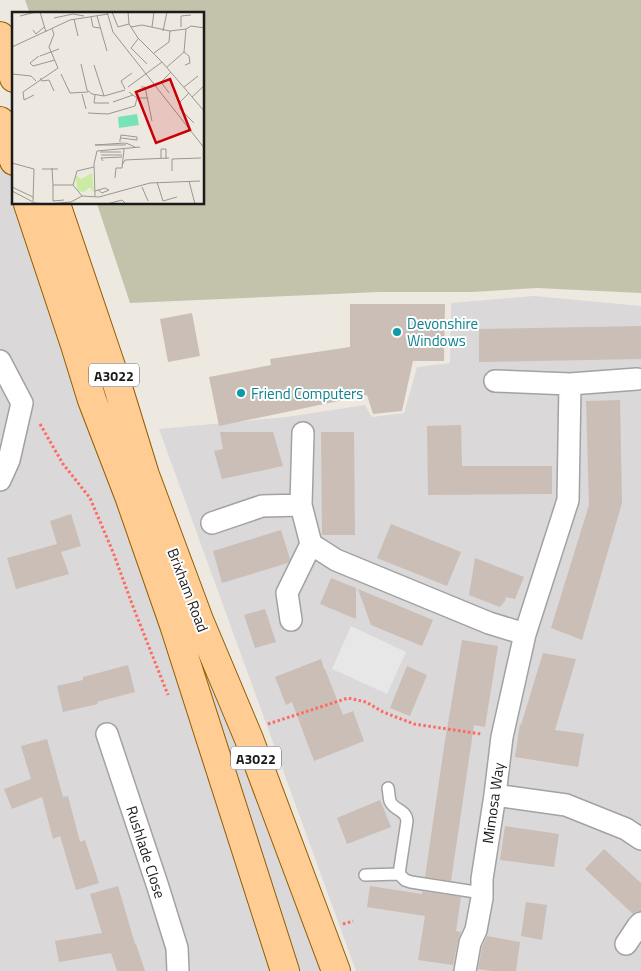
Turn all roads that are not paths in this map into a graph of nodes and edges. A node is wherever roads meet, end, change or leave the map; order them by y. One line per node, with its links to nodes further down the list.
1 (0, 36): 2 (main road)
2 (12, 72)
3 (0, 121): 4 (main road)
4 (12, 155)
5 (28, 205): 28 (main road, Brixham Road / A3022)
6 (56, 205): 29 (main road, Brixham Road / A3022)
7 (0, 361): 12 (street)
8 (637, 379): 10 (street)
9 (495, 381): 10 (street)
10 (570, 384): 17 (street, Mimosa Way)
11 (303, 433): 13 (street)
12 (0, 480)
13 (300, 505): 14 (street); 15 (street)
14 (212, 523)
15 (311, 544): 16 (street); 17 (street)
16 (291, 620)
17 (525, 634): 20 (street, Mimosa Way)
18 (107, 734): 27 (street, Rushlade Close)
19 (388, 788): 22 (lane)
20 (495, 795): 21 (street); 24 (street, Mimosa Way)
21 (641, 839)
22 (400, 874): 23 (lane); 24 (lane)
23 (364, 875)
24 (482, 893): 30 (street, Mimosa Way)
25 (641, 923): 26 (street)
26 (626, 944)
27 (178, 971)
28 (285, 971)
29 (336, 971)
30 (465, 971)

